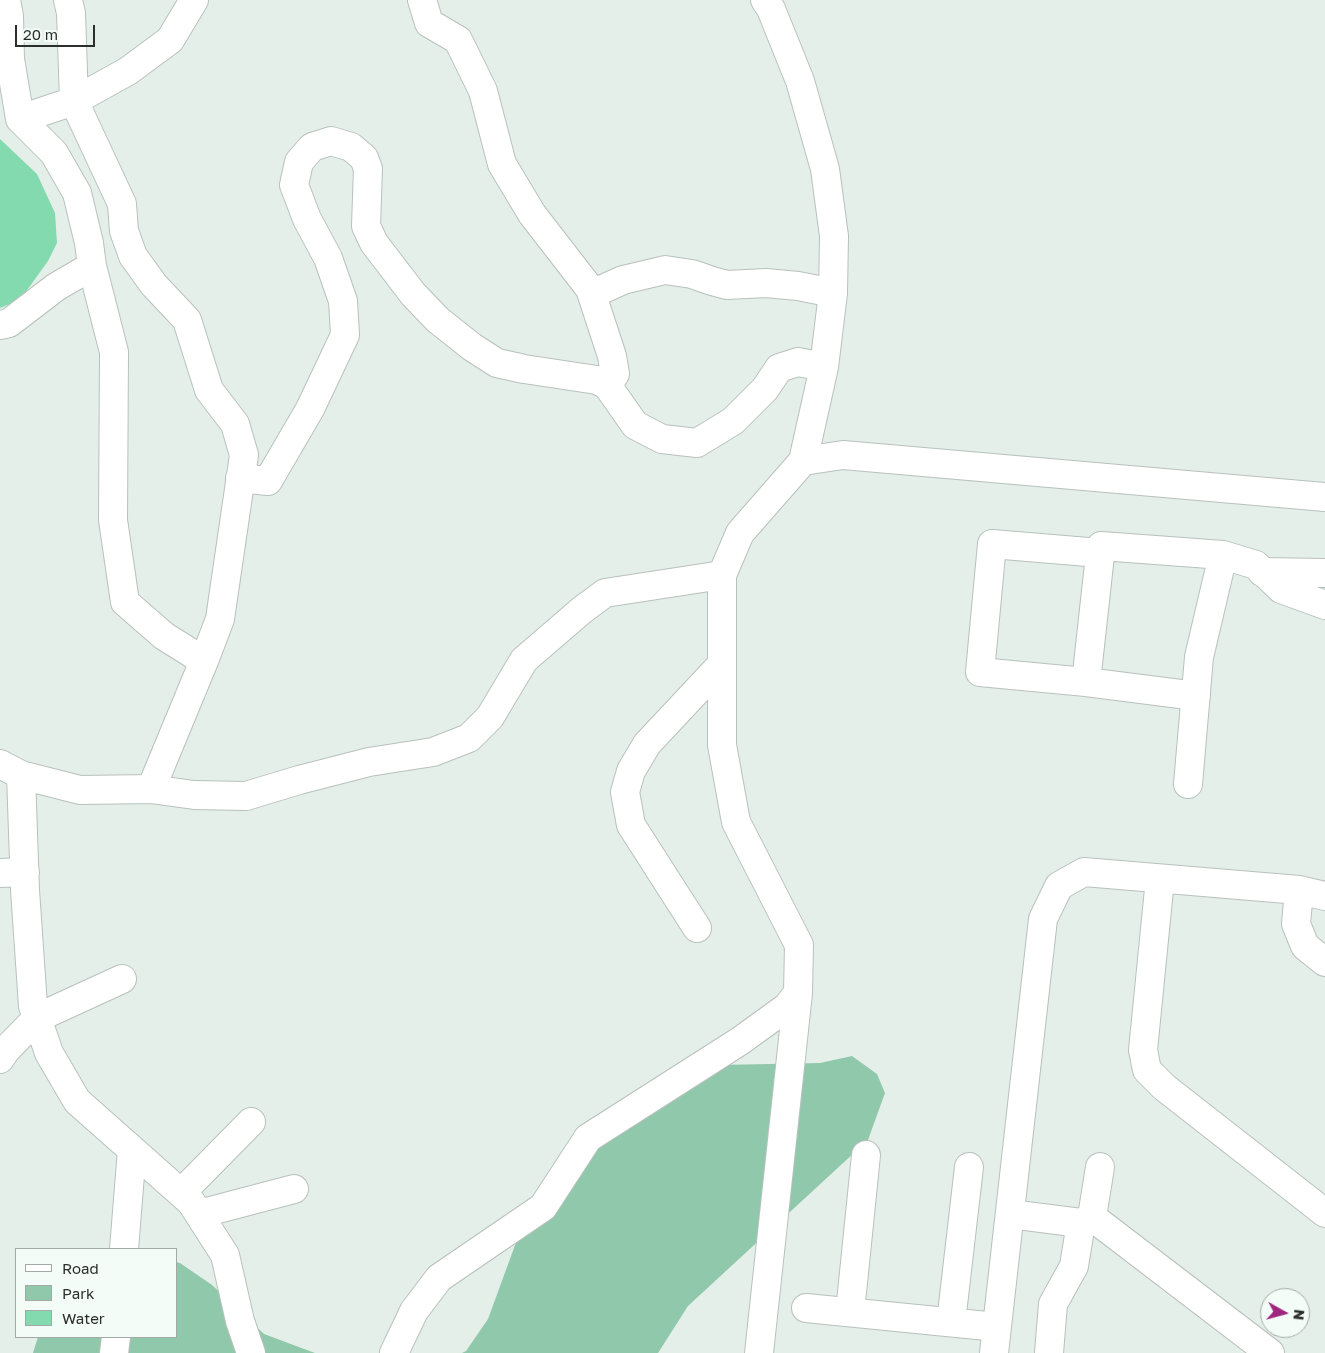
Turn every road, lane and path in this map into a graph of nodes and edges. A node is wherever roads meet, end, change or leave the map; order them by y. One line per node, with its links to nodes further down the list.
1 (6, 0): 7 (street)
2 (68, 0): 6 (street)
3 (194, 0): 6 (street)
4 (422, 0): 10 (street)
5 (765, 0): 9 (street)
6 (74, 101): 7 (street); 15 (street)
7 (20, 119): 8 (street)
8 (92, 266): 11 (street); 23 (street)
9 (833, 293): 10 (street); 12 (street)
10 (592, 294): 13 (street)
11 (0, 325)
12 (824, 367): 13 (street); 14 (street)
13 (607, 385): 15 (street)
14 (803, 460): 16 (street); 21 (street)
15 (240, 478): 23 (street)
16 (1325, 497)
17 (1100, 553): 18 (street); 25 (street); 25 (street)
18 (1223, 555): 19 (street); 26 (street)
19 (1262, 572): 20 (street); 22 (street)
20 (1325, 573)
21 (722, 575): 24 (street); 29 (street)
22 (1325, 605)
23 (204, 661): 29 (street)
24 (721, 665): 34 (street); 37 (street)
25 (1086, 682): 26 (street)
26 (1196, 696): 28 (street)
27 (10, 770): 29 (street); 30 (street)
28 (1188, 784)
29 (151, 789)
30 (12, 873): 38 (street)
31 (1160, 878): 32 (street); 47 (street); 49 (street)
32 (1299, 890): 33 (street); 35 (street)
33 (1325, 896)
34 (697, 928)
35 (1325, 962)
36 (122, 979): 38 (street)
37 (798, 994): 59 (street); 60 (street)
38 (37, 1018): 39 (street); 41 (street)
39 (0, 1059)
40 (251, 1122): 46 (street)
41 (132, 1150): 46 (street); 51 (street)
42 (866, 1155): 53 (street)
43 (1100, 1167): 50 (street)
44 (969, 1168): 54 (street)
45 (294, 1189): 48 (street)
46 (181, 1193): 48 (street)
47 (1325, 1213)
48 (199, 1214): 58 (street)
49 (1010, 1214): 50 (street); 56 (street)
50 (1087, 1220): 61 (street); 62 (street)
51 (124, 1248)
52 (806, 1308): 53 (street)
53 (850, 1312): 54 (street)
54 (951, 1322): 56 (street)
55 (116, 1338): 57 (street)
56 (996, 1340)
57 (114, 1353)
58 (251, 1353)
59 (394, 1353)
60 (759, 1353)
61 (1049, 1353)
62 (1270, 1353)

